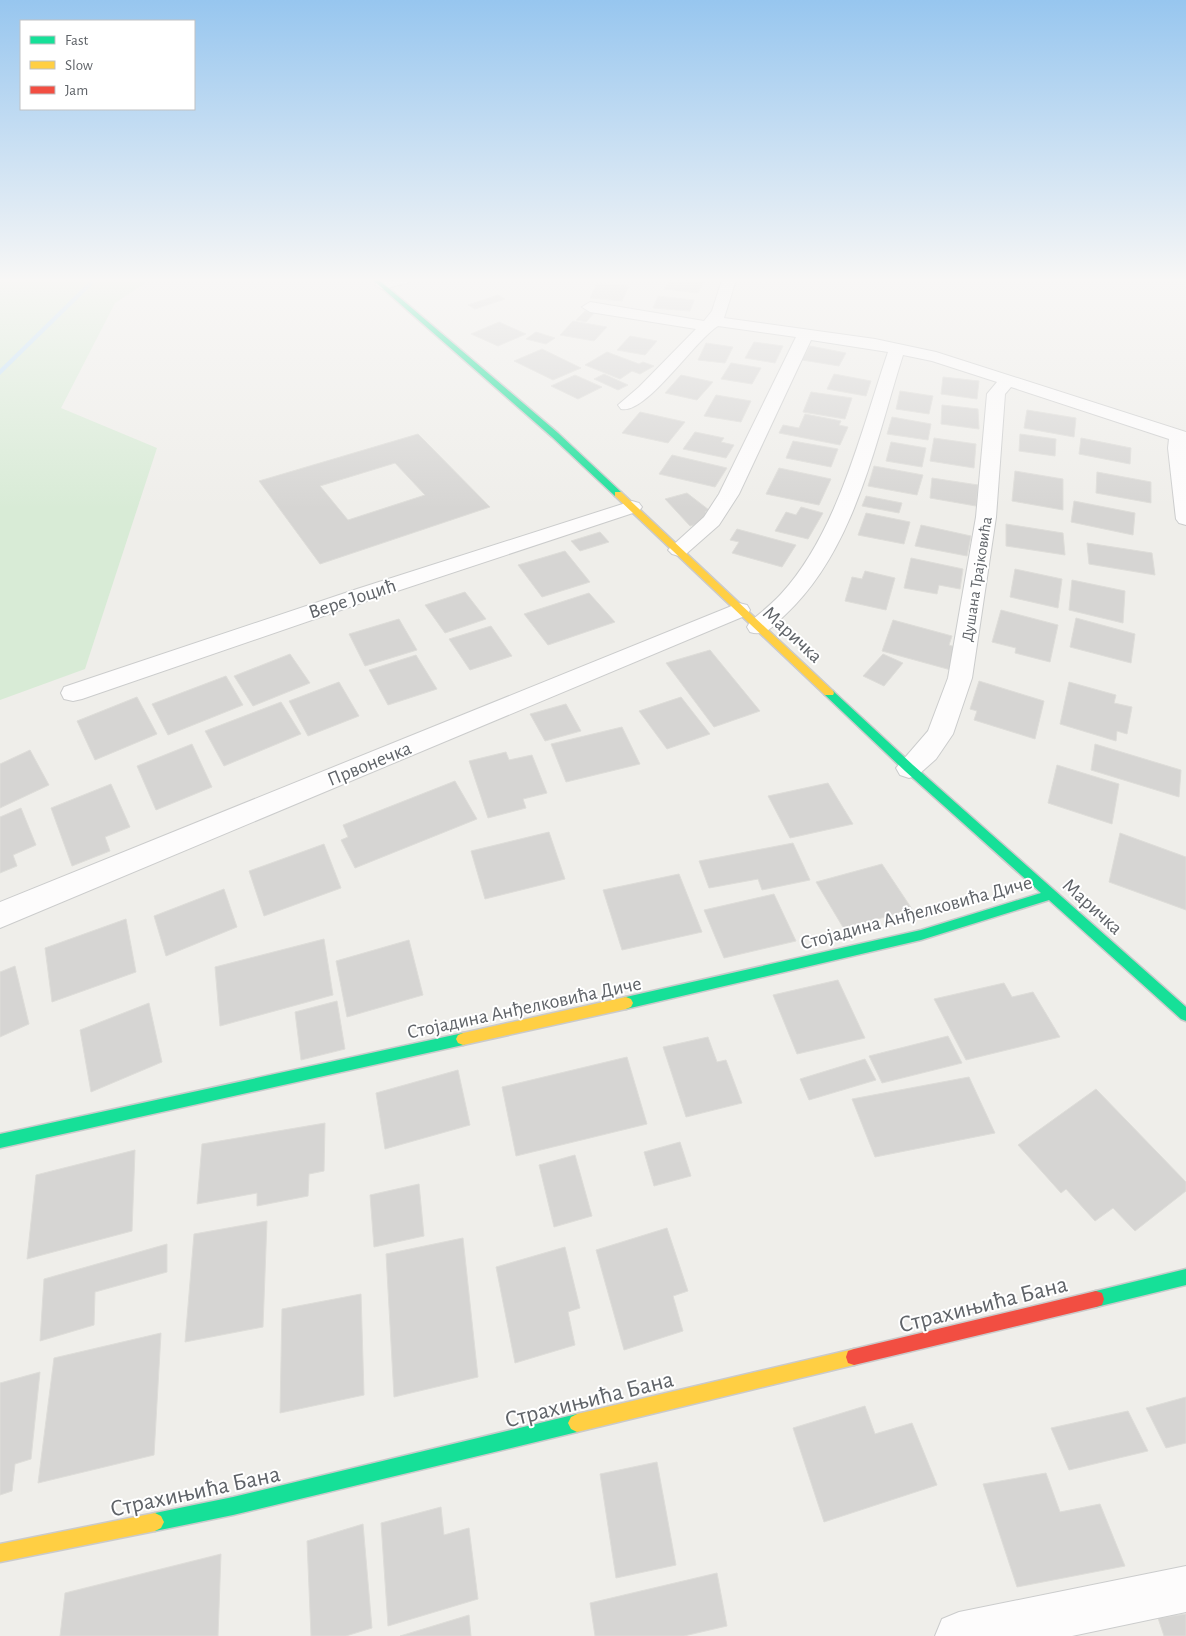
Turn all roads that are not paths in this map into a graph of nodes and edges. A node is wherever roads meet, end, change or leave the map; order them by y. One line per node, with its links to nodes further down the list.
1 (465, 356): 9 (street, Маричка)
2 (679, 356): 7 (street)
3 (795, 356): 11 (street)
4 (894, 356): 13 (street)
5 (927, 356): 6 (street)
6 (1008, 379): 8 (street); 15 (street, Душана Трајковића)
7 (627, 405)
8 (1182, 437): 10 (street)
9 (632, 507): 11 (street, Маричка); 14 (street, Вере Јоцић)
10 (1186, 519)
11 (679, 550): 12 (street, Маричка)
12 (739, 610): 13 (street, Маричка); 17 (street, Првонечка)
13 (758, 627): 15 (street, Маричка)
14 (73, 693)
15 (909, 768): 16 (street, Маричка)
16 (1052, 894): 18 (street, Маричка); 19 (street, Стојадина Анђелковића Диче)
17 (0, 915)
18 (1184, 1009)
19 (0, 1141)
20 (1186, 1277): 21 (street, Страхињића Бана)
21 (0, 1553)
22 (1186, 1589): 23 (street)
23 (960, 1636)

